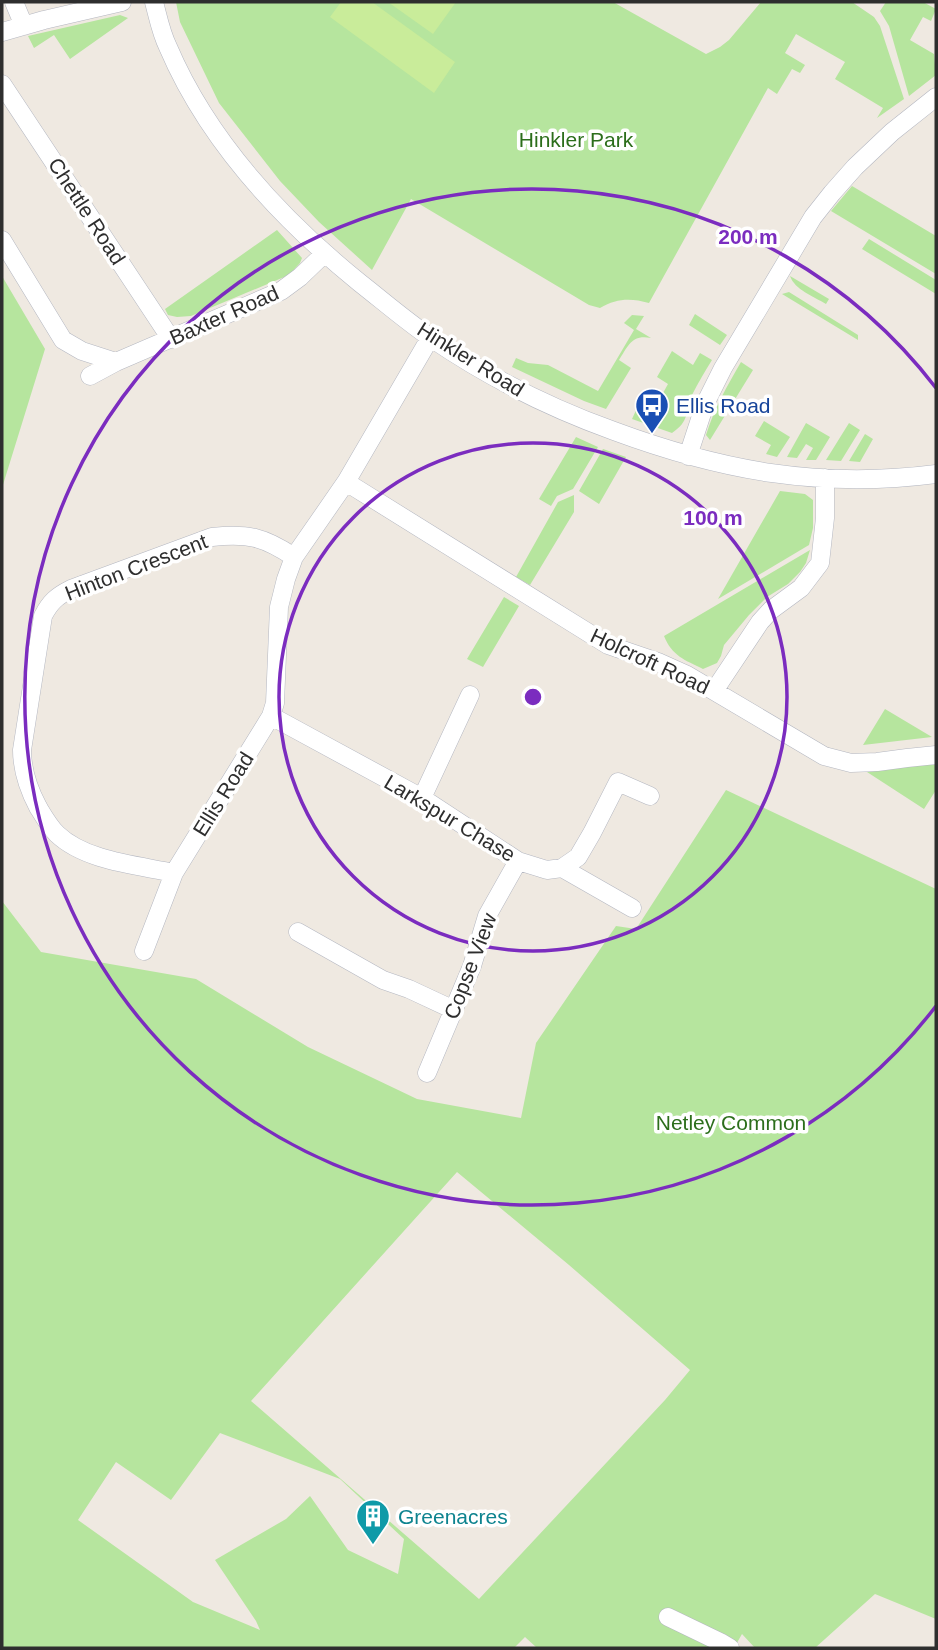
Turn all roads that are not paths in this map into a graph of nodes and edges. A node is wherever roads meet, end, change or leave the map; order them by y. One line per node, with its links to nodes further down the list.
1 (14, 2): 4 (street)
2 (122, 2): 4 (street)
3 (153, 2): 9 (street, Hinkler Road)
4 (24, 26): 5 (street)
5 (2, 32)
6 (2, 84): 11 (street, Chettle Road)
7 (936, 97): 14 (street)
8 (2, 240): 12 (street)
9 (324, 254): 10 (street, Hinkler Road); 11 (street, Baxter Road)
10 (430, 338): 14 (street, Hinkler Road); 17 (street, Ellis Road)
11 (171, 339): 12 (street, Baxter Road)
12 (116, 362): 13 (street, Baxter Road)
13 (90, 376)
14 (688, 456): 16 (street, Hinkler Road)
15 (936, 474): 16 (street, Hinkler Road)
16 (825, 478): 19 (street)
17 (346, 482): 18 (street, Ellis Road); 19 (street, Holcroft Road)
18 (294, 557): 21 (street, Ellis Road); 27 (street, Hinton Crescent)
19 (715, 691): 22 (street, Holcroft Road)
20 (470, 695): 24 (street)
21 (271, 716): 24 (street, Larkspur Chase); 27 (street, Ellis Road)
22 (936, 755)
23 (650, 796): 26 (street)
24 (422, 798): 25 (street, Larkspur Chase)
25 (518, 861): 26 (street, Larkspur Chase); 31 (street, Copse View)
26 (562, 868): 28 (street, Larkspur Chase)
27 (174, 873): 30 (street, Ellis Road)
28 (632, 908)
29 (298, 932): 31 (street)
30 (144, 951)
31 (454, 1010): 32 (street, Copse View)
32 (427, 1073)
33 (668, 1617): 34 (street)
34 (722, 1646)

